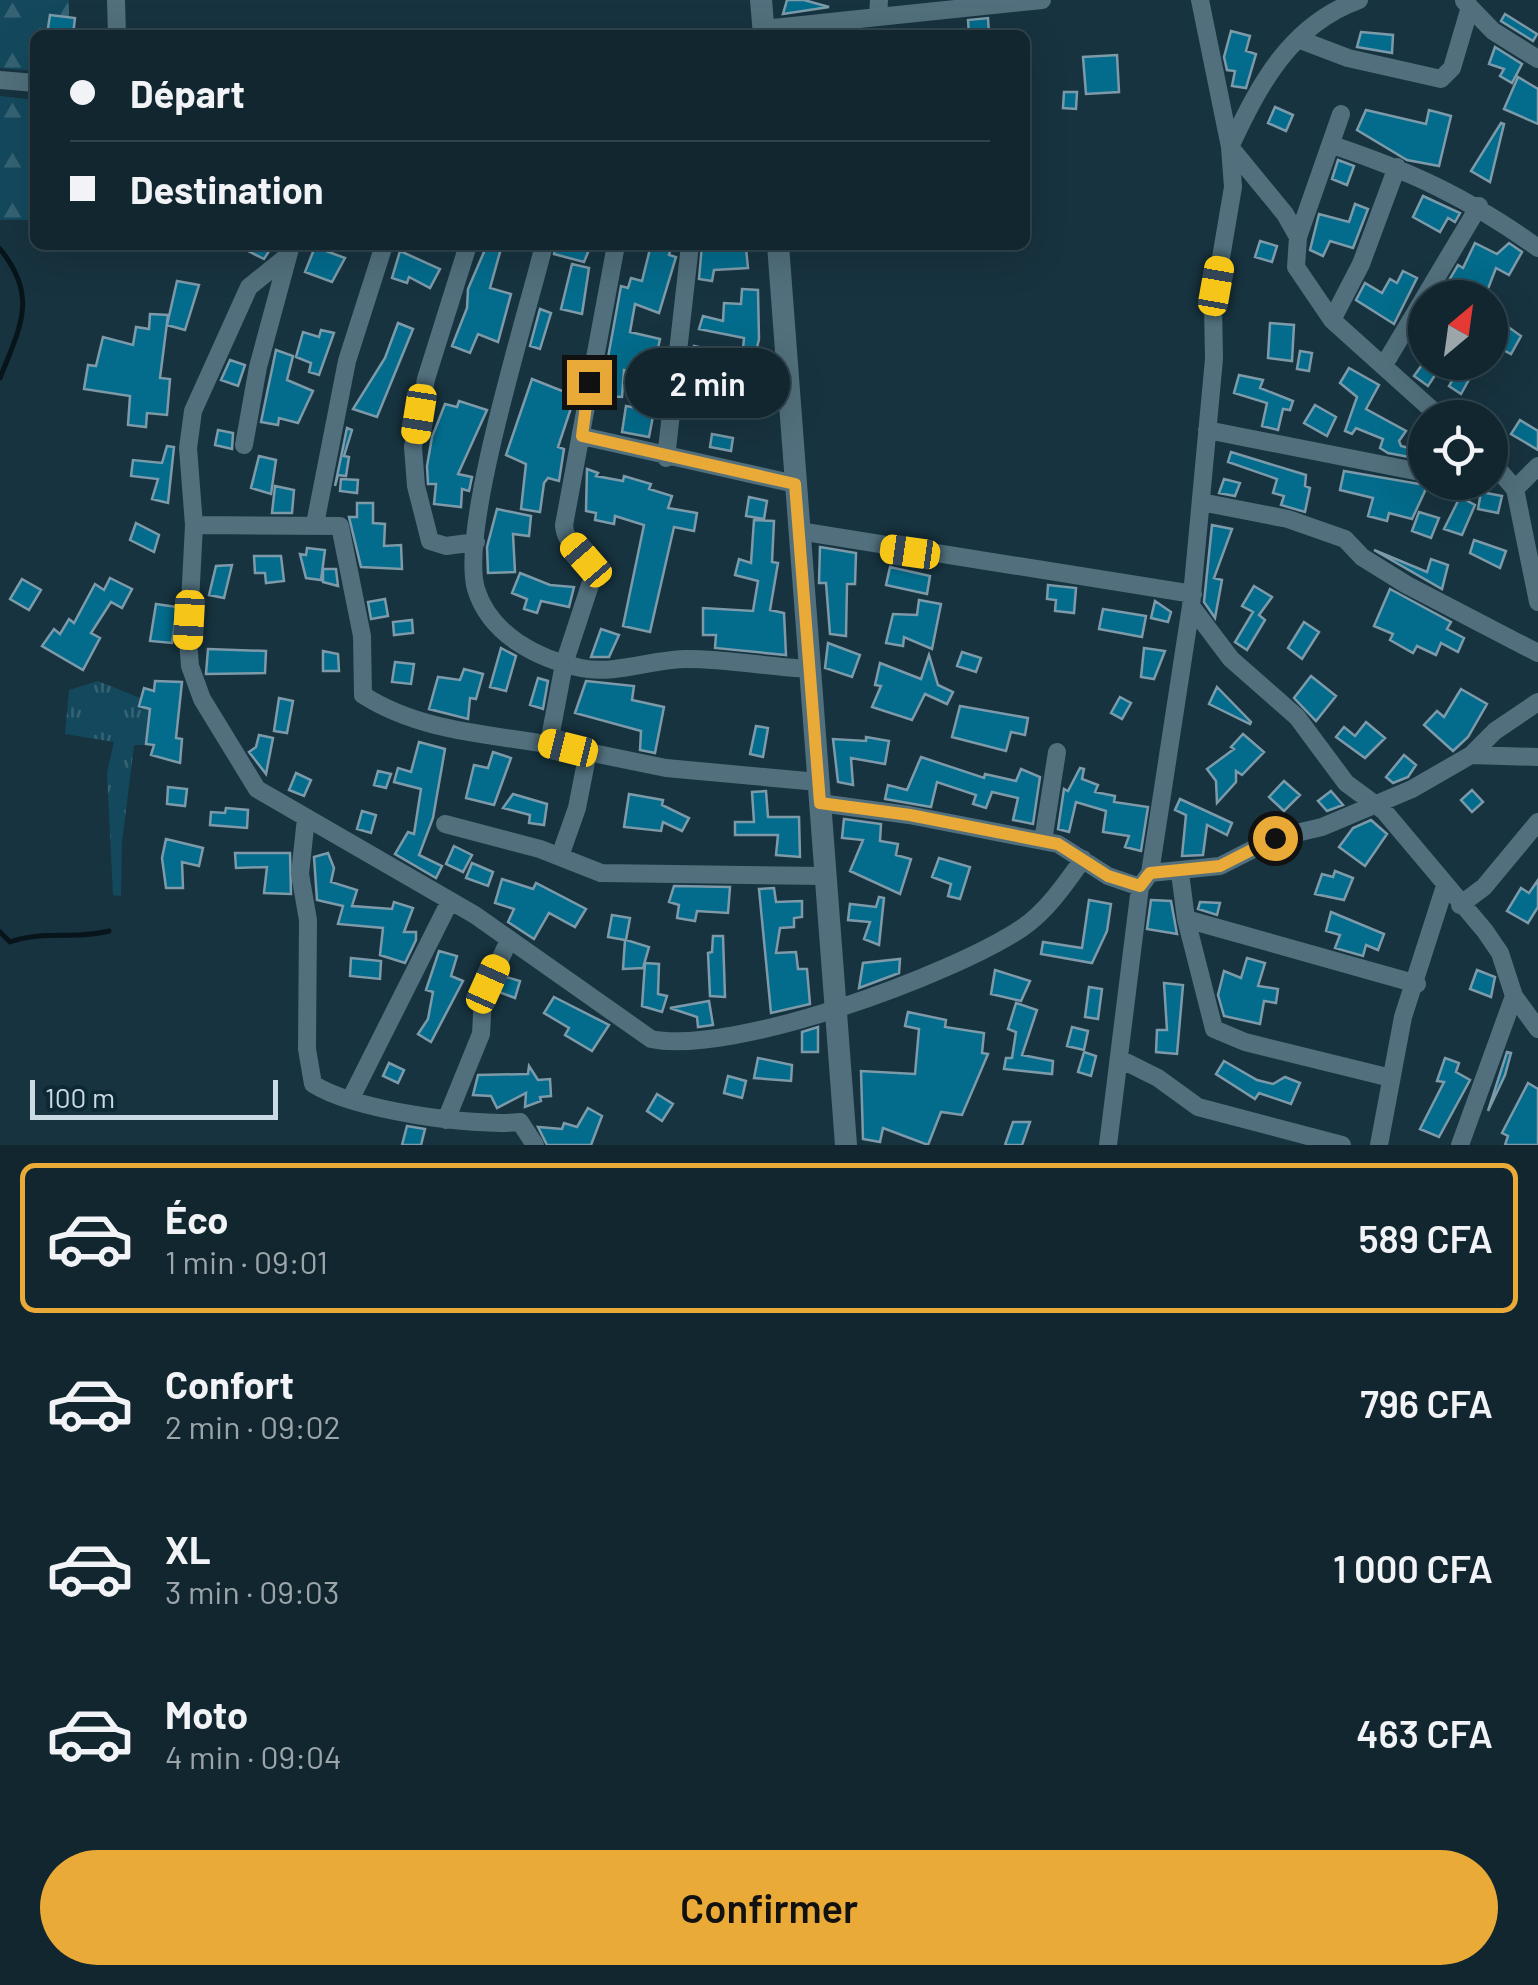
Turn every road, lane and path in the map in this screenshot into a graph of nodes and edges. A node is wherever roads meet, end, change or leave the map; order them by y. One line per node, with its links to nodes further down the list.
1 (116, 0): 8 (street)
2 (761, 0): 9 (street)
3 (1042, 0): 7 (street)
4 (1200, 0): 17 (street)
5 (1359, 0): 11 (street)
6 (1466, 4): 11 (street); 12 (street)
7 (879, 9): 10 (street)
8 (117, 30)
9 (764, 30)
10 (774, 30)
11 (1298, 39): 17 (street)
12 (1538, 59)
13 (0, 80): 14 (street)
14 (30, 83)
15 (1340, 114): 16 (street)
16 (1332, 145): 18 (street); 20 (street)
17 (1230, 147): 20 (street); 32 (street)
18 (1397, 167): 19 (street); 29 (street)
19 (1478, 206): 21 (street); 30 (street)
20 (1298, 237): 29 (street)
21 (1538, 248)
22 (382, 250): 42 (street)
23 (466, 250): 45 (street)
24 (543, 250): 45 (street)
25 (615, 250): 33 (street)
26 (689, 250): 35 (street)
27 (778, 250): 39 (street)
28 (288, 251): 34 (street); 43 (street)
29 (1332, 320): 30 (street)
30 (1384, 365): 31 (street)
31 (1422, 400)
32 (1207, 430): 37 (street); 41 (street)
33 (582, 436): 35 (street); 49 (street)
34 (244, 445)
35 (666, 458): 39 (street)
36 (1538, 466): 40 (street)
37 (1408, 469)
38 (1508, 481): 40 (street)
39 (795, 484): 44 (street)
40 (1515, 489): 47 (street)
41 (1200, 502): 46 (street); 48 (street)
42 (315, 524): 43 (street); 52 (street)
43 (194, 525): 59 (street)
44 (798, 532): 46 (street); 50 (street)
45 (476, 542): 49 (street)
46 (1192, 600): 58 (street); 67 (street)
47 (1538, 602)
48 (1538, 654)
49 (564, 664): 50 (street); 52 (street)
50 (810, 669): 57 (street)
51 (1538, 702): 55 (street)
52 (549, 743): 53 (street)
53 (588, 752): 57 (street); 63 (street)
54 (1057, 752): 62 (street)
55 (1471, 755): 56 (street); 58 (street)
56 (1538, 757)
57 (819, 792): 62 (street); 66 (street)
58 (1372, 804): 65 (street); 68 (street)
59 (306, 818): 69 (street); 79 (street)
60 (1538, 822): 70 (street)
61 (444, 824): 63 (street)
62 (1043, 841): 64 (street)
63 (560, 856): 66 (street)
64 (1082, 859): 67 (street); 75 (street)
65 (1180, 873): 67 (street); 71 (street)
66 (826, 876): 75 (street)
67 (1145, 880): 77 (street)
68 (1445, 886): 70 (street); 73 (street)
69 (450, 901): 72 (street); 79 (street)
70 (1460, 905): 74 (street)
71 (1186, 919): 73 (street); 78 (street)
72 (509, 940): 75 (street); 80 (street)
73 (1417, 984): 78 (street)
74 (1514, 996): 76 (street); 86 (street)
75 (836, 1006): 82 (street)
76 (1538, 1029)
77 (1120, 1060): 83 (street); 84 (street)
78 (1391, 1078): 85 (street)
79 (351, 1098): 80 (street)
80 (446, 1120): 81 (street)
81 (535, 1145)
82 (846, 1145)
83 (1108, 1145)
84 (1342, 1145)
85 (1379, 1145)
86 (1460, 1145)

